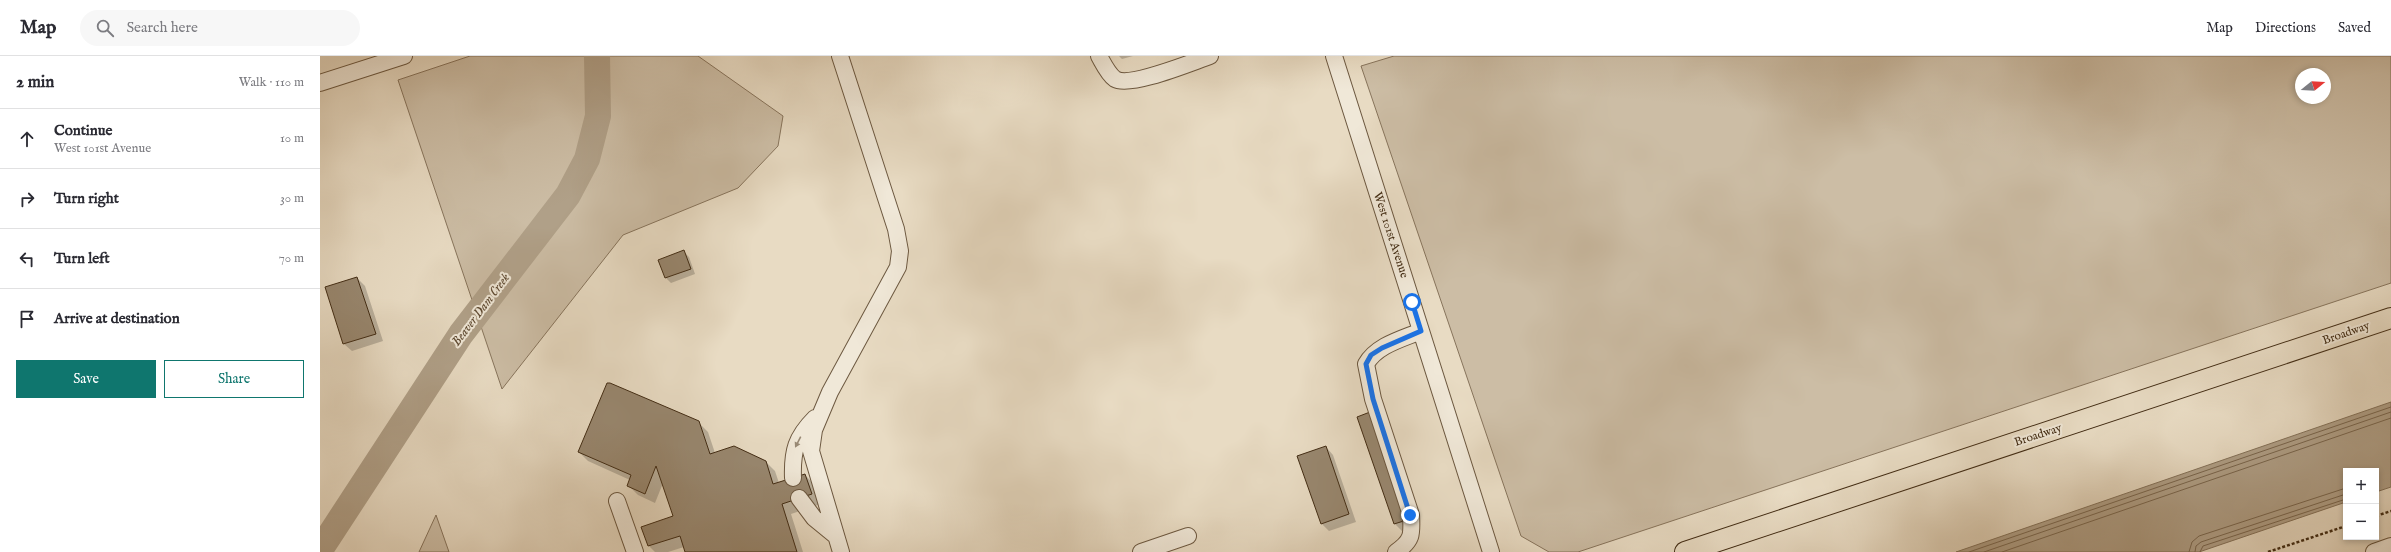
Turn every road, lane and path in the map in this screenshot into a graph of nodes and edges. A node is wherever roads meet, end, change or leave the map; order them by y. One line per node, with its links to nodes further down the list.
1 (404, 56): 6 (street)
2 (840, 56): 9 (street)
3 (1099, 56): 4 (street)
4 (1210, 56)
5 (1334, 56): 8 (street, West 101st Avenue)
6 (320, 83)
7 (2391, 318): 24 (main road, Broadway)
8 (1421, 331): 22 (street); 23 (street, West 101st Avenue)
9 (821, 413): 10 (street, one-way to 10); 16 (street)
10 (793, 478)
11 (799, 498): 16 (street)
12 (617, 501): 19 (street)
13 (2391, 511): 14 (path)
14 (2379, 515)
15 (2343, 527): 25 (path)
16 (836, 536): 20 (street)
17 (1188, 536): 21 (street)
18 (2391, 546): 26 (street)
19 (635, 552)
20 (841, 552)
21 (1141, 552)
22 (1396, 552)
23 (1491, 552)
24 (1686, 552)
25 (2268, 552)
26 (2374, 552)

